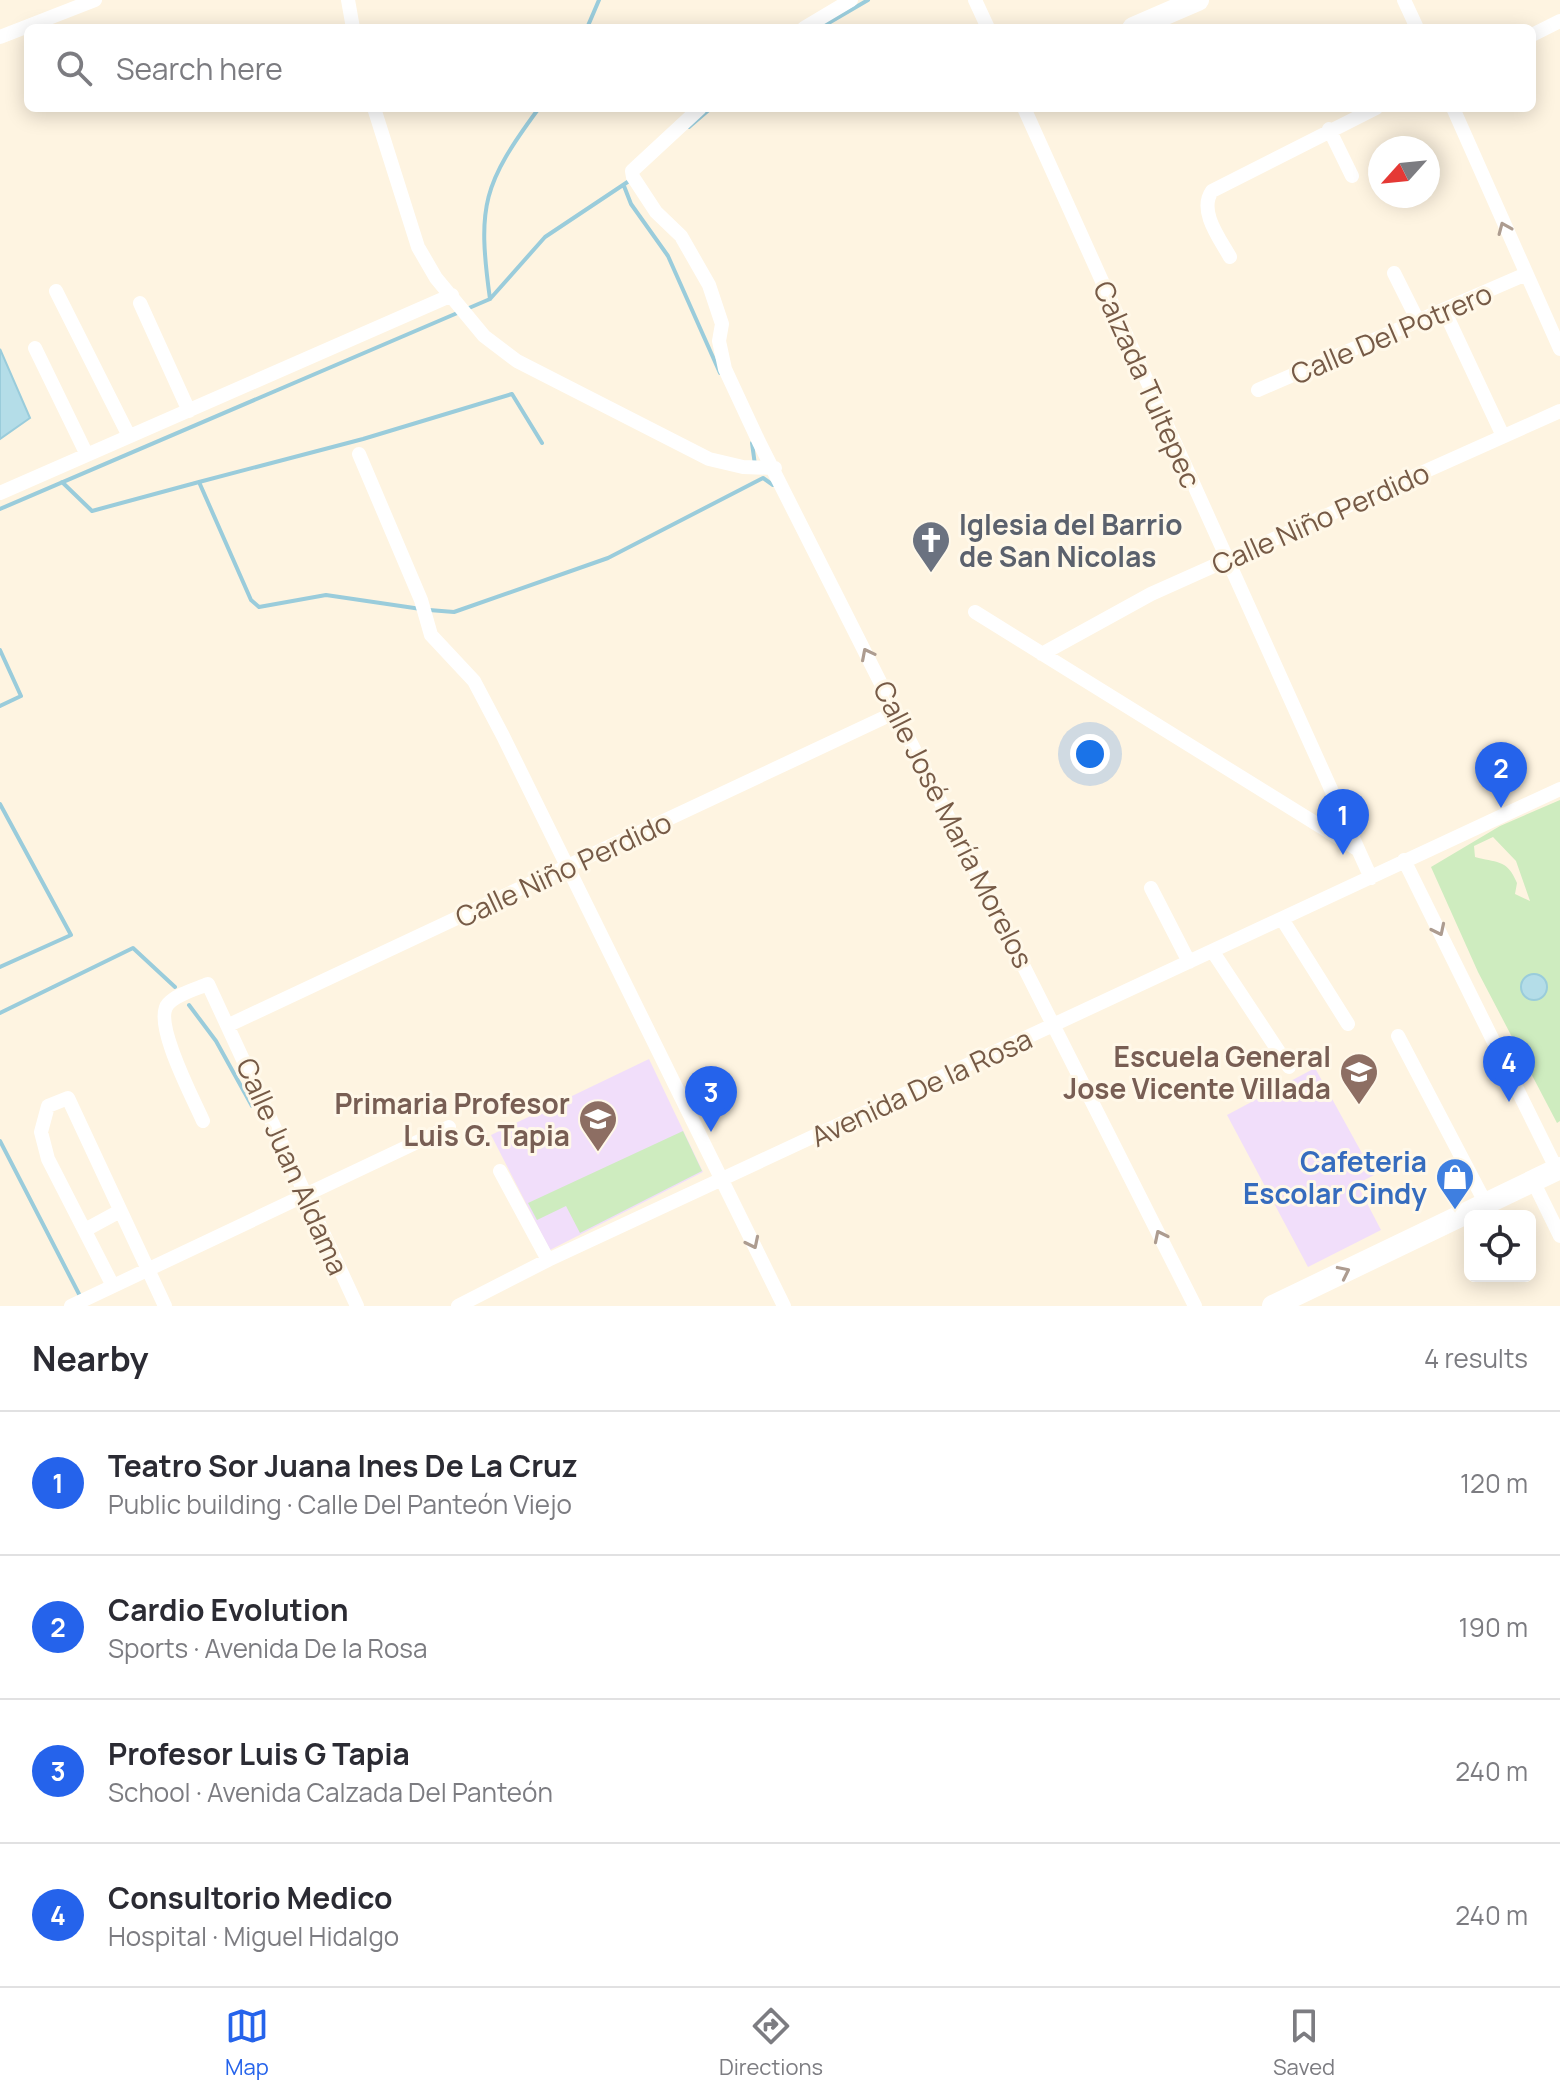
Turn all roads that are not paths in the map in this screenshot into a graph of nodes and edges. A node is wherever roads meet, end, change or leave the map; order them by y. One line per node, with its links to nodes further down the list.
1 (95, 0): 8 (street)
2 (348, 0): 9 (street)
3 (851, 0): 10 (street)
4 (975, 0): 11 (street)
5 (1198, 0): 12 (main road)
6 (1404, 0): 13 (street)
7 (1560, 21): 15 (street)
8 (33, 24)
9 (352, 24)
10 (811, 24)
11 (986, 24)
12 (1142, 24)
13 (1415, 24)
14 (24, 28): 16 (street)
15 (1536, 33)
16 (0, 37)
17 (375, 112): 28 (street)
18 (695, 112): 41 (street, Calle José María Morelos)
19 (1026, 112): 43 (street, Calzada Tultepec)
20 (1367, 112): 22 (street)
21 (1455, 112): 26 (street, one-way to 21)
22 (1329, 129): 23 (street); 24 (street)
23 (1352, 176)
24 (1230, 257)
25 (1394, 273): 31 (street)
26 (1524, 275): 30 (street, Calle Del Potrero); 33 (street)
27 (56, 291): 37 (street)
28 (456, 300): 35 (street); 41 (street)
29 (140, 303): 35 (street)
30 (1444, 310): 31 (street, Calle Del Potrero); 38 (street)
31 (1418, 321): 34 (street, Calle Del Potrero)
32 (35, 348): 40 (street)
33 (1560, 349)
34 (1258, 390)
35 (189, 411): 37 (street)
36 (1560, 411): 38 (street, Calle Niño Perdido)
37 (129, 436): 40 (street)
38 (1503, 436): 43 (street, Calle Niño Perdido)
39 (359, 454): 50 (street)
40 (87, 455): 42 (street)
41 (775, 468): 46 (street, Calle José María Morelos, one-way to 41)
42 (0, 493)
43 (1227, 559): 45 (street, Calle Niño Perdido); 48 (street, Calzada Tultepec)
44 (975, 612): 45 (street)
45 (1042, 654): 48 (street)
46 (896, 712): 50 (street, Calle Niño Perdido); 56 (street, Calle José María Morelos)
47 (1560, 789): 49 (street, Avenida De la Rosa)
48 (1357, 849): 51 (street, Calzada Tultepec)
49 (1404, 860): 51 (street, Avenida De la Rosa); 63 (street, one-way to 63)
50 (567, 867): 58 (street, Calle Niño Perdido); 65 (street)
51 (1371, 878): 53 (street, Avenida De la Rosa)
52 (1151, 888): 55 (street)
53 (1282, 919): 54 (street, Avenida De la Rosa); 57 (street)
54 (1213, 952): 55 (street, Avenida De la Rosa); 60 (street)
55 (1189, 962): 56 (street, Avenida De la Rosa)
56 (1055, 1024): 65 (street, Avenida De la Rosa); 80 (street, Calle José María Morelos, one-way to 56)
57 (1348, 1024)
58 (229, 1025): 61 (street, Calle Juan Aldama); 67 (street, Calle Juan Aldama)
59 (1398, 1036): 68 (street)
60 (1289, 1067)
61 (203, 1121)
62 (449, 1127): 67 (street)
63 (1558, 1169): 66 (main road)
64 (500, 1171): 72 (street)
65 (722, 1180): 72 (street, Avenida De la Rosa); 79 (street, one-way to 79)
66 (1533, 1181): 68 (main road); 71 (street)
67 (305, 1194): 73 (street); 77 (street, Calle Juan Aldama)
68 (1486, 1204): 81 (main road, one-way to 68)
69 (120, 1211): 70 (street); 70 (street); 73 (street)
70 (85, 1230): 74 (street)
71 (1560, 1236)
72 (548, 1260): 78 (street, Avenida De la Rosa)
73 (148, 1271): 74 (street); 76 (street)
74 (113, 1286): 75 (street)
75 (71, 1306)
76 (165, 1306)
77 (357, 1306)
78 (458, 1306)
79 (784, 1306)
80 (1195, 1306)
81 (1273, 1306)

